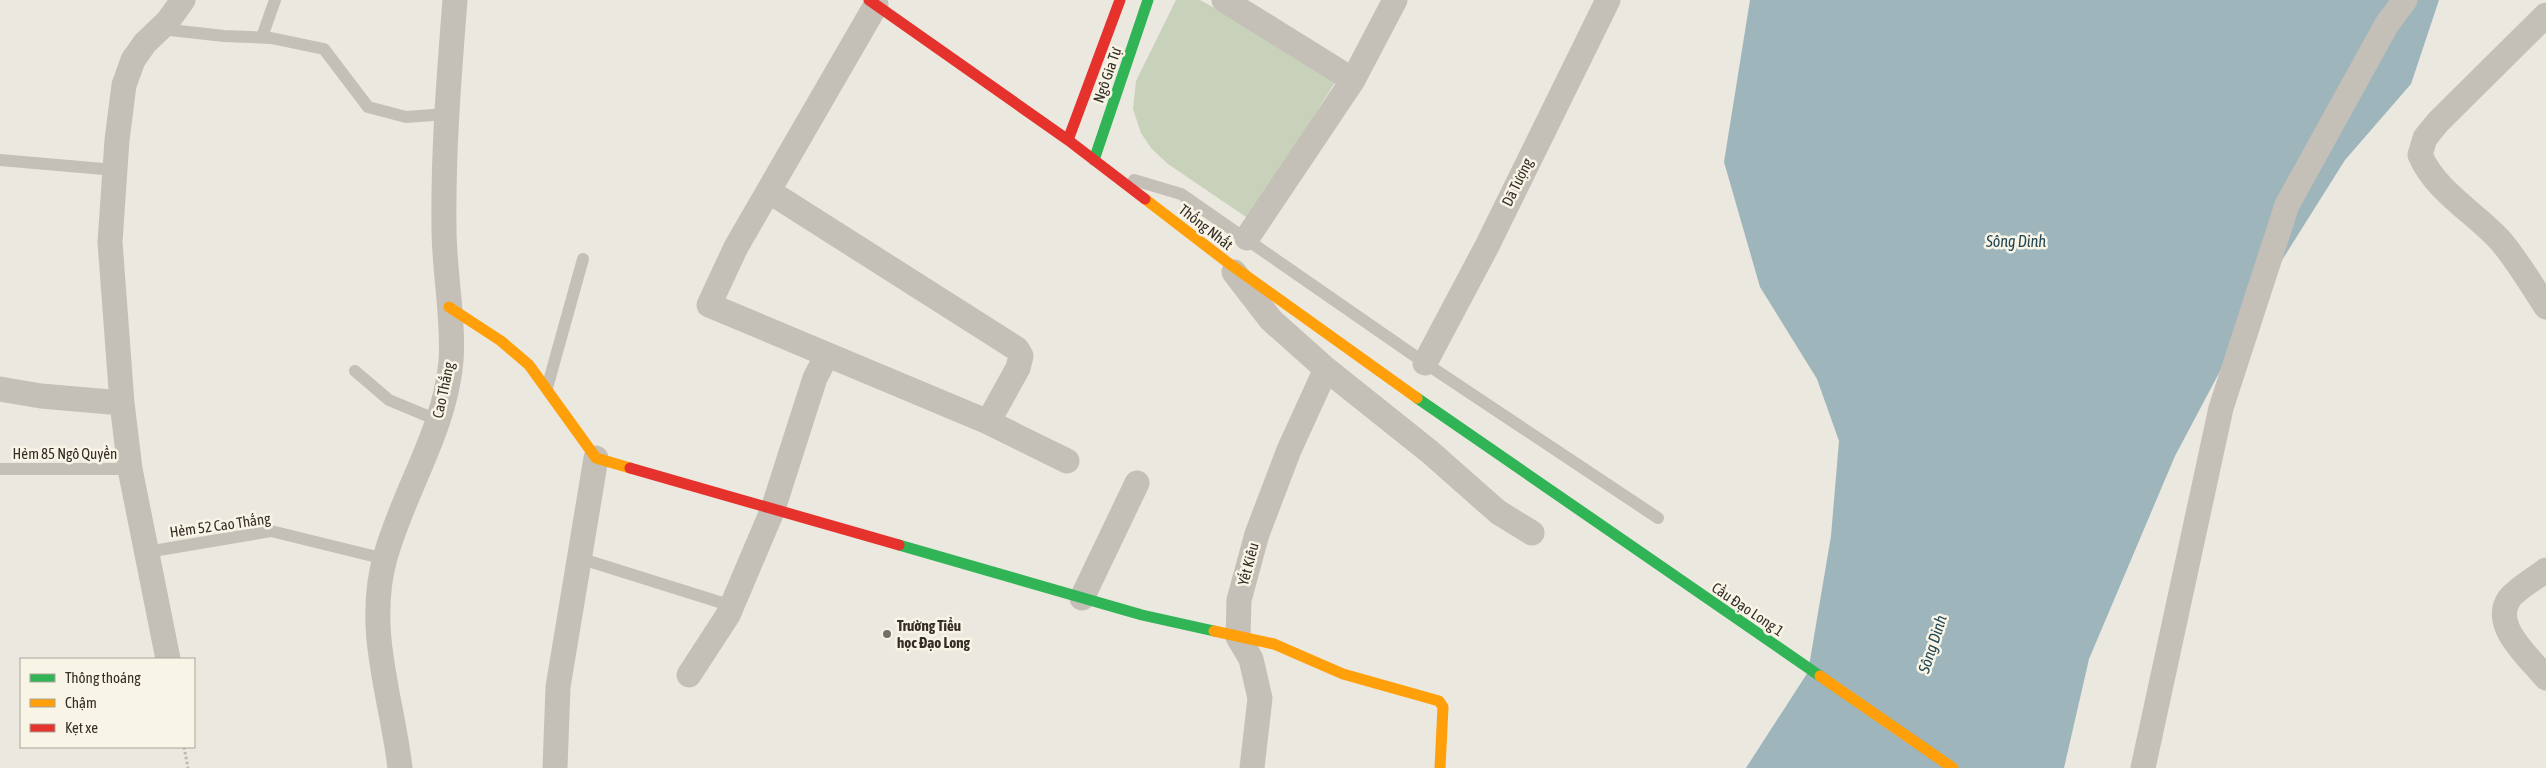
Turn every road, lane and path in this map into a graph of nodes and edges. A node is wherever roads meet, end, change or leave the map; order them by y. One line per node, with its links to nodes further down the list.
1 (182, 0): 12 (street)
2 (275, 0): 13 (lane)
3 (455, 0): 15 (street, Cao Thắng)
4 (1120, 0): 16 (main road, Ngô Gia Tự)
5 (1148, 0): 18 (main road, Ngô Gia Tự)
6 (1224, 0): 14 (street)
7 (1395, 0): 14 (street)
8 (1608, 0): 28 (street, Dã Tượng)
9 (2405, 0): 62 (street)
10 (872, 2): 16 (main road, Thống Nhất); 21 (street)
11 (2546, 15): 26 (street)
12 (160, 28): 13 (lane); 19 (street)
13 (262, 38): 15 (lane)
14 (1353, 80): 22 (street)
15 (447, 114): 25 (street, Cao Thắng)
16 (1068, 140): 18 (main road, Thống Nhất)
17 (0, 160): 19 (lane)
18 (1094, 160): 20 (main road, Thống Nhất)
19 (115, 170): 33 (street)
20 (1112, 173): 22 (lane); 24 (main road, Thống Nhất)
21 (770, 192): 27 (street); 35 (street)
22 (1246, 238): 28 (lane)
23 (584, 259): 32 (lane)
24 (1227, 262): 29 (street); 40 (main road, Thống Nhất)
25 (448, 307): 32 (main road); 34 (street, Cao Thắng)
26 (2546, 307)
27 (827, 355): 35 (street); 42 (street)
28 (1425, 363): 43 (lane)
29 (1326, 369): 44 (street); 51 (street, Yết Kiêu)
30 (355, 371): 34 (lane)
31 (0, 389): 33 (street)
32 (547, 390): 36 (main road)
33 (122, 403): 39 (street)
34 (437, 420): 47 (street, Cao Thắng)
35 (988, 422): 37 (street)
36 (596, 458): 42 (main road); 46 (street)
37 (1067, 461)
38 (0, 469): 39 (lane, Hẻm 85 Ngô Quyền)
39 (130, 469): 45 (street)
40 (1526, 475): 61 (main road, Cầu Đạo Long 1)
41 (1137, 483): 49 (street)
42 (773, 509): 49 (main road); 50 (street)
43 (1658, 518)
44 (1532, 533)
45 (147, 552): 47 (lane, Hẻm 52 Cao Thắng); 52 (street)
46 (579, 558): 50 (lane); 58 (street)
47 (384, 559): 57 (street, Cao Thắng)
48 (2546, 570): 54 (street)
49 (1082, 598): 51 (main road)
50 (732, 606): 53 (street)
51 (1238, 637): 59 (street); 60 (main road)
52 (168, 658)
53 (689, 675)
54 (2546, 678)
55 (184, 748): 56 (path)
56 (188, 768)
57 (400, 768)
58 (555, 768)
59 (1252, 768)
60 (1440, 768)
61 (1953, 768)
62 (2143, 768)

